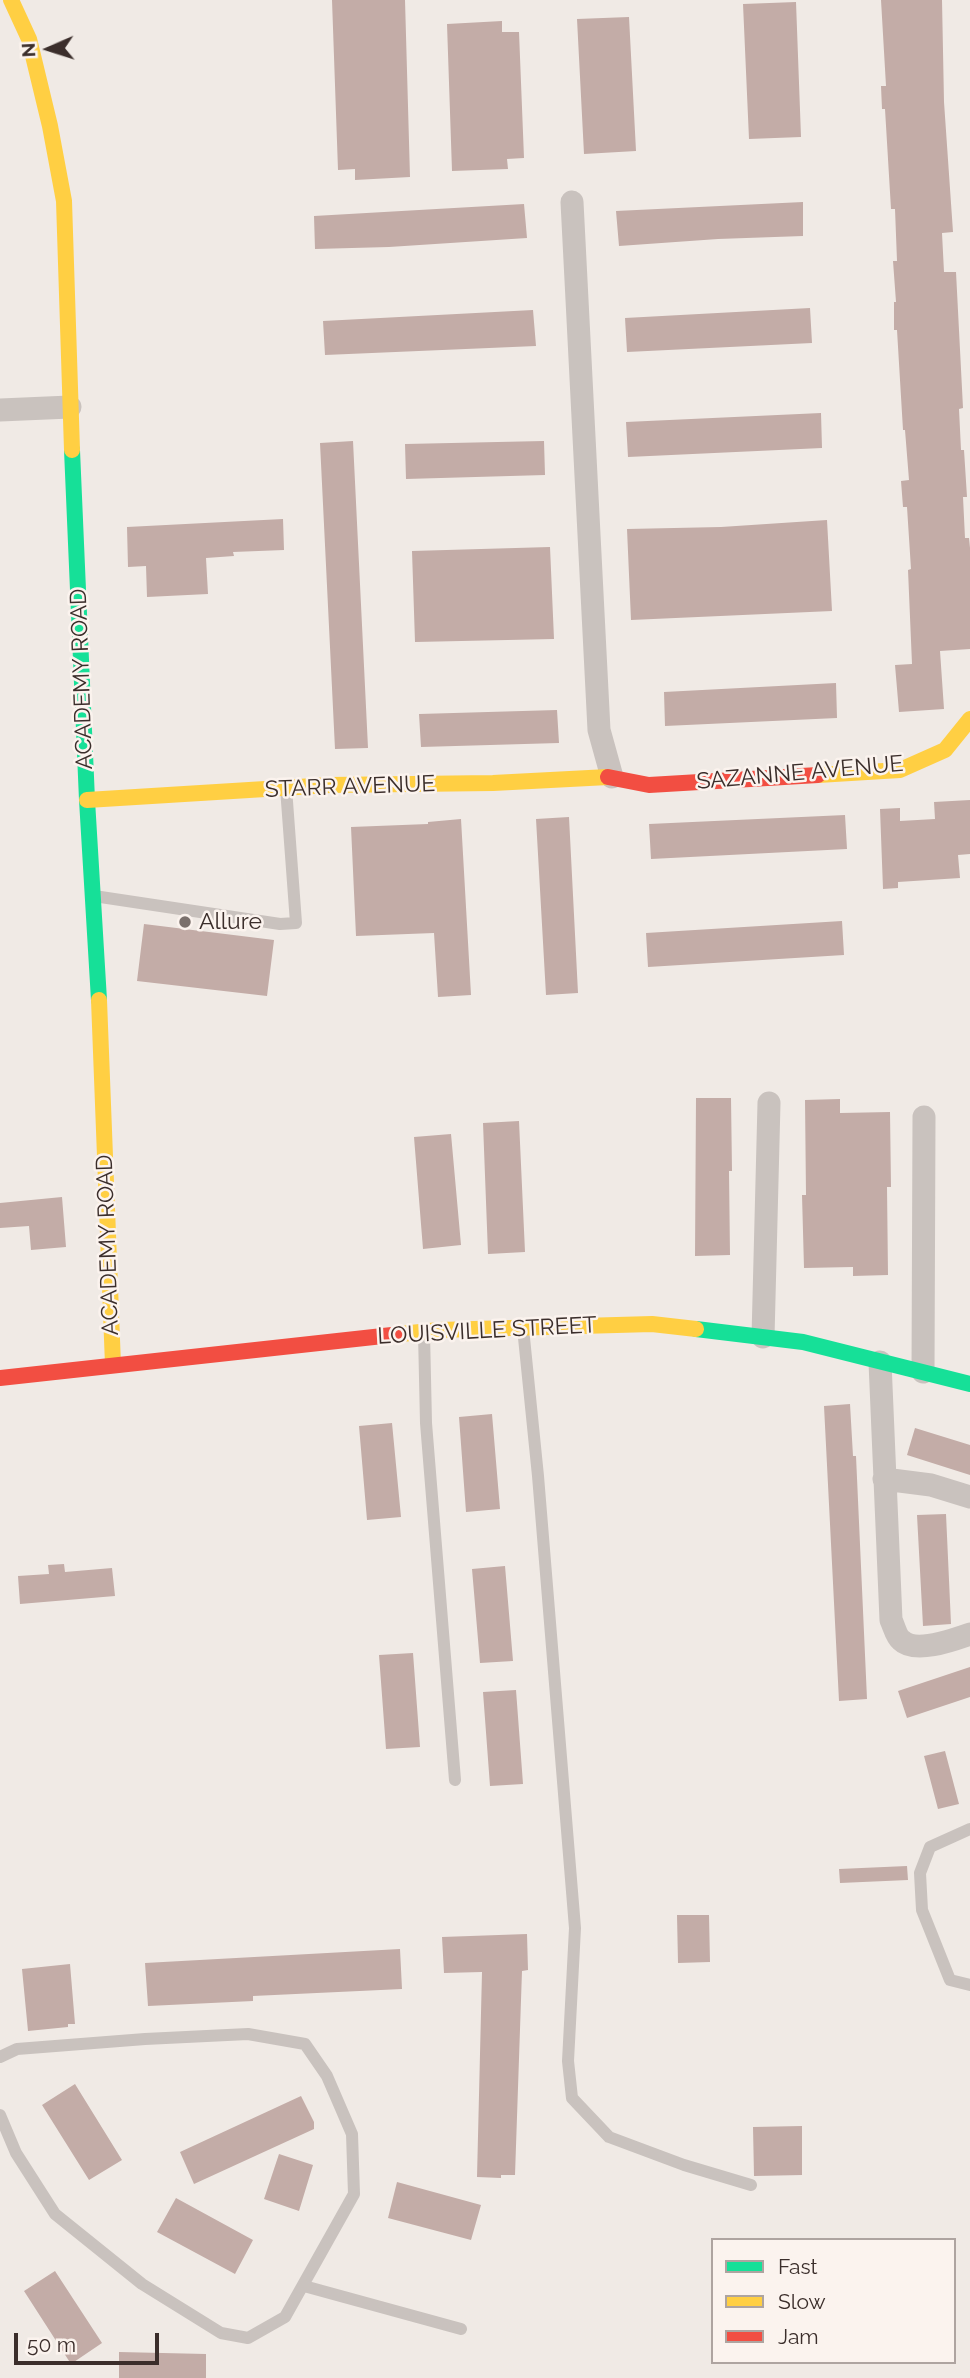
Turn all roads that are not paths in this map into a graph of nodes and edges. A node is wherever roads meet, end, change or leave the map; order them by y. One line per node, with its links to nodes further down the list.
1 (12, 0): 3 (street, ACADEMY ROAD)
2 (572, 202): 6 (street)
3 (70, 407): 4 (street); 8 (street, ACADEMY ROAD)
4 (0, 410)
5 (970, 719): 6 (street, SAZANNE AVENUE)
6 (612, 777): 7 (street, STARR AVENUE)
7 (286, 788): 8 (street, STARR AVENUE); 9 (lane)
8 (87, 800): 9 (street, ACADEMY ROAD)
9 (93, 895): 16 (street, ACADEMY ROAD)
10 (769, 1103): 14 (street)
11 (923, 1117): 17 (street)
12 (523, 1327): 13 (street, LOUISVILLE STREET); 14 (street, LOUISVILLE STREET); 28 (lane)
13 (424, 1331): 16 (street, LOUISVILLE STREET); 23 (lane)
14 (763, 1337): 15 (street, LOUISVILLE STREET)
15 (880, 1362): 17 (street, LOUISVILLE STREET); 20 (street)
16 (113, 1365): 18 (street, LOUISVILLE STREET)
17 (923, 1372): 19 (street, LOUISVILLE STREET)
18 (0, 1378)
19 (970, 1384)
20 (884, 1479): 21 (street); 22 (street)
21 (970, 1497)
22 (970, 1634)
23 (455, 1780)
24 (970, 1829): 25 (lane)
25 (970, 1985)
26 (0, 2057): 29 (lane)
27 (0, 2115): 29 (lane)
28 (751, 2185)
29 (304, 2286): 30 (lane)
30 (461, 2329)

